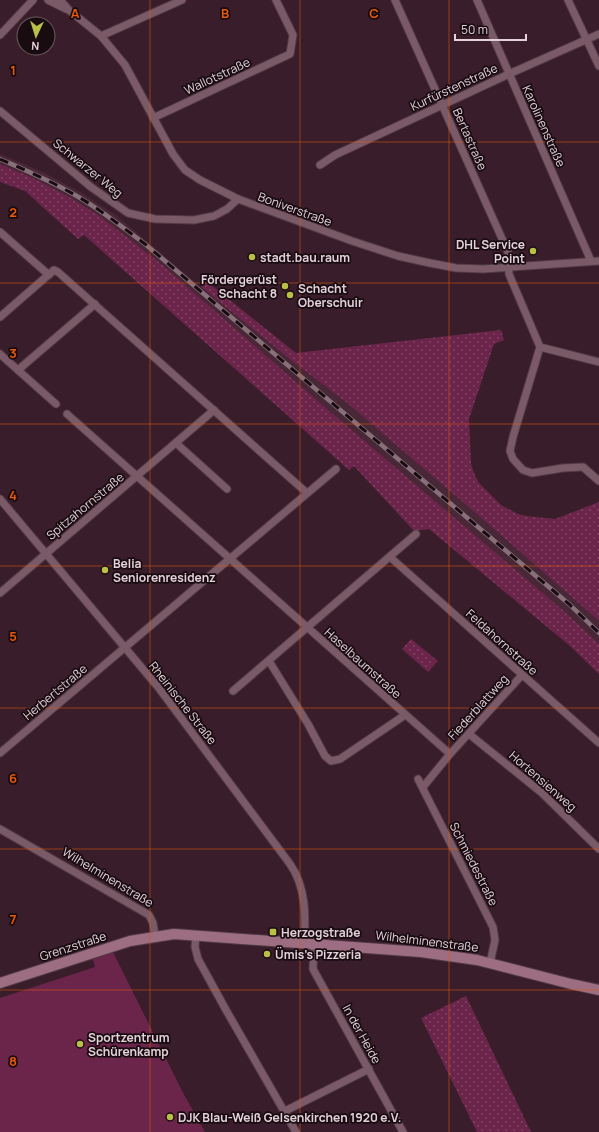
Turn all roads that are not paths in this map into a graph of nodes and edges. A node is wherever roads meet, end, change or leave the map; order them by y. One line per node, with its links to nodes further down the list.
1 (33, 0): 11 (street)
2 (48, 0): 9 (street, Boniverstraße)
3 (60, 0): 9 (street, Boniverstraße)
4 (182, 0): 12 (street)
5 (276, 0): 18 (street, Wallotstraße)
6 (395, 0): 16 (street, Bertastraße)
7 (477, 0): 15 (street, Karolinenstraße)
8 (568, 0): 13 (street)
9 (70, 11): 12 (street, Boniverstraße)
10 (599, 34): 13 (street, Kurfürstenstraße)
11 (0, 35)
12 (101, 36): 18 (street, Boniverstraße)
13 (587, 40): 14 (street); 15 (street, Kurfürstenstraße)
14 (599, 66)
15 (509, 74): 16 (street, Kurfürstenstraße); 22 (street, Karolinenstraße)
16 (442, 105): 19 (street, Kurfürstenstraße); 23 (street, Bertastraße)
17 (0, 111): 20 (street, Schwarzer Weg)
18 (153, 118): 20 (street, Boniverstraße)
19 (320, 165)
20 (238, 199): 23 (street, Boniverstraße)
21 (0, 232): 24 (street)
22 (595, 261): 23 (street, Boniverstraße)
23 (508, 268): 27 (street, Bertastraße)
24 (49, 275): 25 (street); 26 (street)
25 (95, 304): 30 (street); 32 (street)
26 (0, 317)
27 (540, 347): 29 (street); 37 (street)
28 (0, 354): 30 (street)
29 (599, 362)
30 (18, 370): 31 (street)
31 (56, 404)
32 (214, 410): 34 (street, Spitzahornstraße); 39 (street)
33 (67, 414): 36 (street, Spitzahornstraße)
34 (176, 443): 36 (street, Spitzahornstraße); 38 (street)
35 (336, 469): 39 (street, Herbertstraße)
36 (137, 476): 42 (street, Spitzahornstraße); 44 (street, Spitzahornstraße)
37 (599, 481)
38 (227, 489)
39 (307, 493): 44 (street, Herbertstraße)
40 (0, 499): 42 (street, Rheinische Straße)
41 (416, 534): 43 (street)
42 (46, 553): 45 (street, Spitzahornstraße); 47 (street, Rheinische Straße)
43 (390, 557): 46 (street); 49 (street, Feldahornstraße)
44 (230, 559): 46 (street, Haselbaumstraße); 47 (street, Herbertstraße)
45 (0, 593)
46 (307, 628): 48 (street, Haselbaumstraße); 51 (street, Haselbaumstraße)
47 (125, 648): 54 (street, Herbertstraße); 62 (street, Rheinische Straße)
48 (269, 661): 50 (street, Haselbaumstraße); 51 (street, Haselbaumstraße)
49 (522, 675): 52 (street, Fiederblattweg); 53 (street, Feldahornstraße)
50 (233, 691)
51 (405, 715): 55 (street, Haselbaumstraße)
52 (469, 734): 55 (street, Fiederblattweg); 59 (street, Hortensienweg)
53 (599, 743)
54 (0, 753)
55 (450, 754): 57 (street)
56 (418, 779): 57 (street, Schmiedestraße)
57 (423, 787): 63 (street, Schmiedestraße)
58 (0, 829): 61 (street, Wilhelminenstraße)
59 (599, 849)
60 (196, 935): 61 (street, Wilhelminenstraße); 62 (street, Wilhelminenstraße); 67 (street)
61 (155, 936): 64 (street, Grenzstraße)
62 (309, 943): 63 (street, Wilhelminenstraße); 66 (street, In der Heide)
63 (490, 963): 65 (street, Wilhelminenstraße)
64 (0, 983)
65 (599, 990)
66 (368, 1069): 67 (street); 69 (street, In der Heide)
67 (285, 1111): 68 (street)
68 (296, 1132)
69 (403, 1132)

